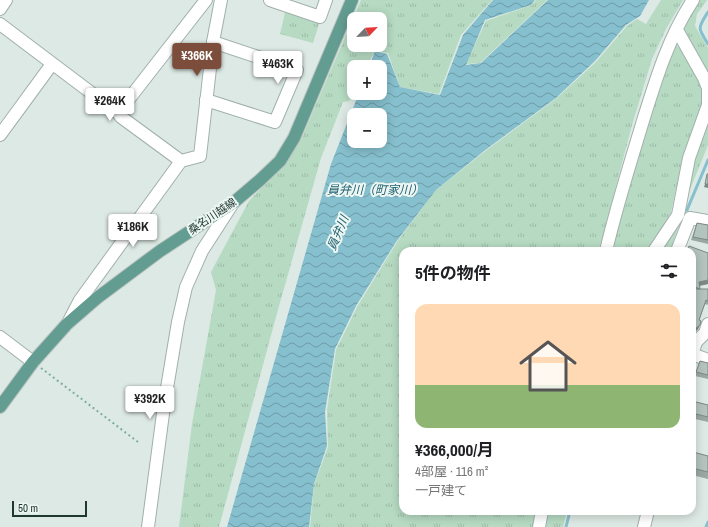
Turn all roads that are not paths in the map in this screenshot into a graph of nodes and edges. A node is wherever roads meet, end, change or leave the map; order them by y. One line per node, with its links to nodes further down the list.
1 (6, 0): 9 (street)
2 (206, 0): 15 (street)
3 (220, 0): 12 (street)
4 (270, 0): 8 (street)
5 (326, 0): 8 (street)
6 (352, 0): 18 (main road, 桑名川越線)
7 (693, 0): 11 (street)
8 (284, 2)
9 (0, 9)
10 (0, 24): 13 (street)
11 (677, 30): 19 (street); 21 (street)
12 (213, 42): 14 (street); 14 (street)
13 (52, 64): 15 (street); 16 (street)
14 (206, 100): 17 (street)
15 (118, 113): 17 (street)
16 (0, 135)
17 (181, 161): 24 (street)
18 (233, 203): 24 (main road, 桑名川越線); 34 (street)
19 (684, 216): 20 (street); 22 (street); 23 (street)
20 (708, 221)
21 (607, 247)
22 (657, 247)
23 (678, 247)
24 (67, 324): 30 (main road, 桑名川越線)
25 (708, 324): 27 (street)
26 (0, 337): 30 (street)
27 (696, 339)
28 (696, 356): 29 (street)
29 (708, 360)
30 (33, 362): 31 (main road, 桑名川越線)
31 (0, 407)
32 (541, 515): 35 (street)
33 (647, 515): 36 (street)
34 (148, 527)
35 (539, 527)
36 (644, 527)

